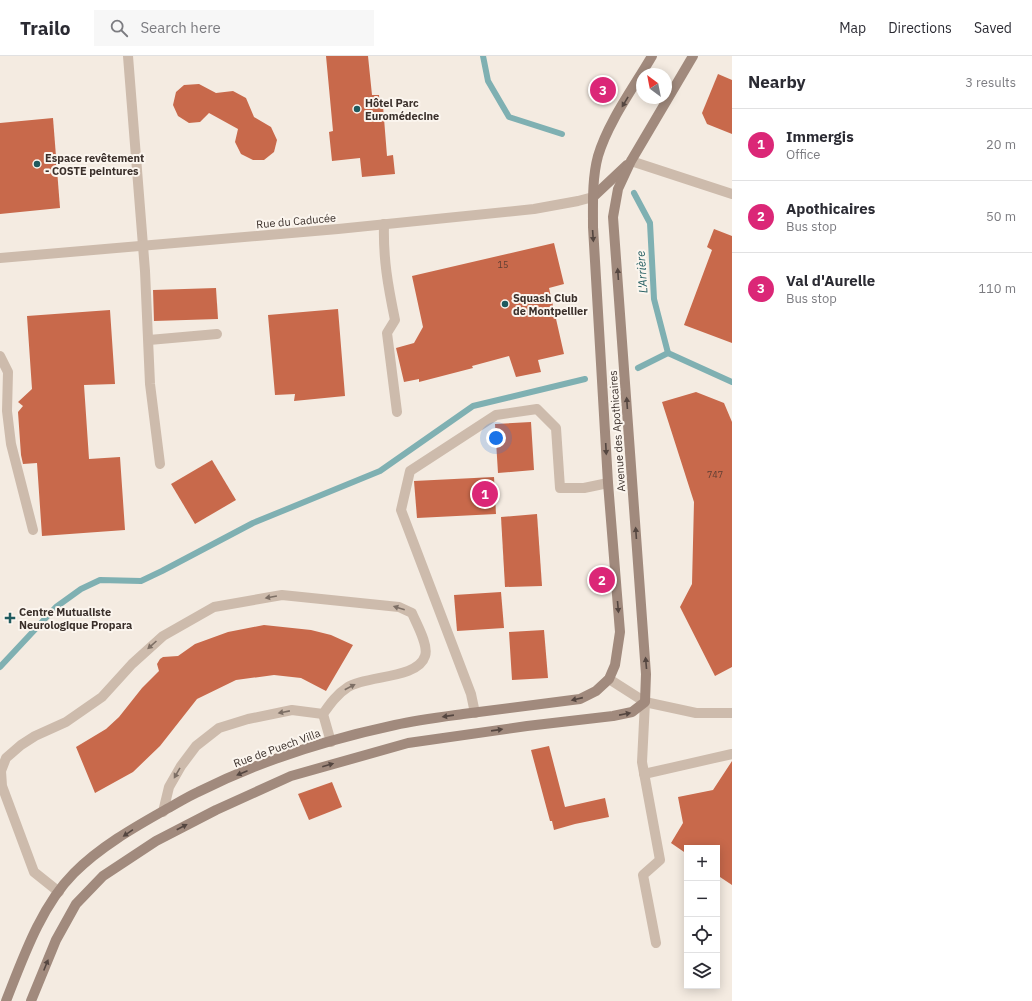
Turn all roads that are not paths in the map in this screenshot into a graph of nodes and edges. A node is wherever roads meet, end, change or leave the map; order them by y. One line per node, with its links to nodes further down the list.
1 (128, 56): 8 (street)
2 (652, 56): 6 (main road, Avenue des Apothicaires, one-way to 6)
3 (693, 56): 4 (main road, Avenue des Apothicaires)
4 (631, 161): 5 (street); 6 (main road, Avenue des Apothicaires); 18 (main road, Avenue des Apothicaires, one-way to 4)
5 (732, 194)
6 (593, 197): 7 (street, Rue du Caducée); 15 (main road, Avenue des Apothicaires, one-way to 15)
7 (384, 224): 8 (street, Rue du Caducée); 13 (street)
8 (143, 245): 9 (street, Rue du Caducée); 11 (street)
9 (0, 258)
10 (217, 334): 11 (street)
11 (149, 340): 14 (street)
12 (0, 356): 16 (street)
13 (397, 412)
14 (160, 464)
15 (608, 483): 17 (main road, Avenue des Apothicaires, one-way to 17); 19 (street)
16 (33, 530)
17 (609, 679): 18 (street); 19 (main road, Rue de Puech Villa, one-way to 19)
18 (645, 702): 20 (street); 24 (street); 29 (main road, one-way to 18)
19 (476, 712): 22 (main road, Rue de Puech Villa, one-way to 22)
20 (732, 713)
21 (323, 714): 22 (street); 25 (street, one-way to 25); 26 (street, one-way to 26)
22 (331, 742): 25 (main road, Rue de Puech Villa, one-way to 25)
23 (732, 754): 24 (street)
24 (644, 774): 27 (street)
25 (163, 812): 26 (main road, Rue de Puech Villa, one-way to 26)
26 (59, 892): 28 (main road, Rue de Puech Villa)
27 (656, 943)
28 (6, 1001)
29 (31, 1001)

